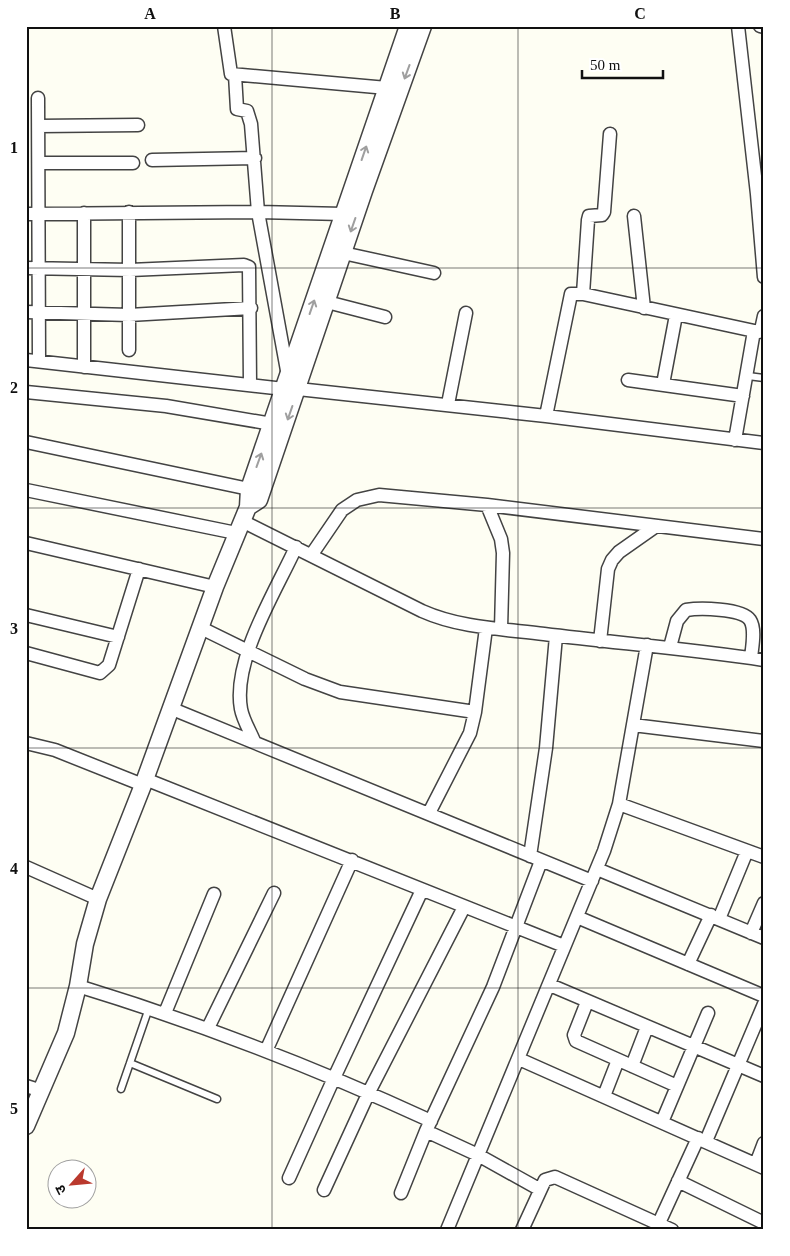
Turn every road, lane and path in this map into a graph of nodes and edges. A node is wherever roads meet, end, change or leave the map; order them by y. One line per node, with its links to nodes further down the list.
1 (224, 26): 5 (street)
2 (408, 26): 6 (street)
3 (423, 26): 23 (street, one-way to 23)
4 (738, 26): 22 (street)
5 (235, 75): 6 (street); 11 (street)
6 (386, 88): 20 (street, one-way to 6)
7 (38, 98): 9 (street)
8 (138, 125): 9 (street)
9 (39, 126): 13 (street)
10 (610, 134): 30 (street)
11 (255, 158): 12 (street); 17 (street)
12 (152, 160)
13 (39, 163): 14 (street); 18 (street)
14 (132, 163)
15 (84, 212): 16 (street); 18 (street); 26 (street)
16 (129, 212): 17 (street); 27 (street)
17 (258, 212): 20 (street); 50 (street)
18 (40, 213): 19 (street); 25 (street)
19 (26, 214)
20 (343, 214): 50 (street, one-way to 20)
21 (634, 216): 33 (street)
22 (762, 230): 29 (street)
23 (343, 254): 28 (street); 31 (street)
24 (26, 268): 25 (street)
25 (40, 268): 26 (street); 34 (street)
26 (84, 270): 27 (street); 35 (street)
27 (130, 270): 32 (street); 37 (street)
28 (434, 273)
29 (764, 277)
30 (584, 294): 33 (street); 54 (street)
31 (326, 302): 40 (street); 50 (street)
32 (251, 308): 37 (street); 48 (street)
33 (644, 308): 38 (street)
34 (32, 312): 35 (street); 43 (street)
35 (84, 313): 37 (street); 44 (street)
36 (466, 313): 53 (street)
37 (129, 315): 42 (street)
38 (676, 315): 41 (street); 49 (street)
39 (764, 316): 41 (street)
40 (385, 317)
41 (754, 331): 45 (street)
42 (129, 350)
43 (32, 361): 44 (street)
44 (84, 367): 48 (street)
45 (748, 376): 46 (lane); 52 (street)
46 (764, 378)
47 (628, 380): 49 (street)
48 (250, 384): 50 (street)
49 (663, 384): 52 (street)
50 (290, 385): 53 (street); 55 (street); 62 (street, one-way to 62)
51 (26, 392): 55 (street)
52 (744, 396): 56 (street)
53 (448, 404): 54 (street)
54 (546, 416): 56 (street)
55 (272, 424): 60 (street, one-way to 55)
56 (735, 440): 58 (street)
57 (26, 442): 60 (street)
58 (764, 443)
59 (26, 490): 62 (street)
60 (248, 490): 62 (street)
61 (487, 505): 63 (street); 67 (street); 73 (street)
62 (242, 521): 66 (street); 69 (street)
63 (656, 526): 64 (street); 76 (street)
64 (764, 539)
65 (26, 543): 68 (street)
66 (296, 547): 67 (street); 79 (street)
67 (312, 554): 72 (street)
68 (139, 569): 69 (street); 75 (street)
69 (215, 587): 71 (street)
70 (26, 615): 75 (street)
71 (200, 626): 79 (street); 82 (street)
72 (486, 628): 73 (street); 83 (street)
73 (501, 629): 74 (street)
74 (556, 636): 76 (street); 93 (street)
75 (118, 637): 80 (street)
76 (600, 641): 77 (street)
77 (646, 646): 78 (street); 84 (street)
78 (670, 647): 81 (street); 81 (street)
79 (248, 650): 83 (street); 85 (street)
80 (26, 653)
81 (757, 659)
82 (170, 708): 85 (street); 88 (street)
83 (475, 712): 90 (street)
84 (634, 725): 86 (street); 89 (street)
85 (254, 741): 90 (street)
86 (764, 741)
87 (26, 743): 88 (street)
88 (144, 782): 94 (street); 100 (street)
89 (619, 804): 91 (street); 96 (street)
90 (429, 813): 93 (street)
91 (748, 851): 92 (street); 104 (street)
92 (764, 857)
93 (536, 859): 96 (street); 105 (street)
94 (352, 860): 97 (street); 121 (street)
95 (26, 867): 100 (street)
96 (595, 875): 103 (street); 104 (street)
97 (422, 890): 102 (street); 128 (street)
98 (274, 893): 119 (street)
99 (214, 894): 116 (street)
100 (98, 899): 111 (street)
101 (764, 903): 106 (street)
102 (464, 907): 105 (street); 133 (street)
103 (577, 917): 108 (street); 109 (street)
104 (715, 917): 106 (street); 109 (street)
105 (516, 928): 108 (street); 138 (street)
106 (751, 932): 107 (street)
107 (764, 938)
108 (564, 946): 110 (street)
109 (688, 964): 112 (street)
110 (550, 985): 113 (street); 122 (street)
111 (78, 986): 115 (street); 132 (street)
112 (764, 996)
113 (587, 1002): 118 (street); 123 (street)
114 (764, 1004): 125 (street)
115 (149, 1008): 116 (street); 124 (lane)
116 (165, 1013): 119 (street)
117 (708, 1013): 120 (street)
118 (646, 1027): 120 (street); 126 (street)
119 (208, 1028): 121 (street)
120 (695, 1047): 125 (street); 130 (street)
121 (266, 1051): 128 (street)
122 (519, 1059): 134 (street); 141 (street)
123 (618, 1060): 126 (street); 134 (street)
124 (130, 1063): 131 (lane); 135 (lane)
125 (739, 1065): 127 (street); 139 (street)
126 (632, 1066): 130 (street)
127 (764, 1076)
128 (334, 1078): 133 (street); 143 (street)
129 (26, 1086): 132 (street)
130 (678, 1086): 136 (street)
131 (121, 1088)
132 (42, 1091): 137 (street)
133 (369, 1092): 138 (street); 146 (street)
134 (604, 1096): 136 (street)
135 (218, 1098)
136 (662, 1122): 139 (street)
137 (26, 1126)
138 (428, 1126): 141 (street); 147 (street)
139 (702, 1140): 142 (street); 144 (street)
140 (764, 1143): 142 (street)
141 (478, 1155): 145 (street); 150 (street)
142 (760, 1166)
143 (289, 1178)
144 (678, 1181): 148 (street); 149 (street)
145 (539, 1189): 149 (street); 151 (street)
146 (324, 1190)
147 (402, 1193)
148 (764, 1223)
149 (659, 1224): 152 (street)
150 (447, 1230)
151 (522, 1230)
152 (672, 1230)

